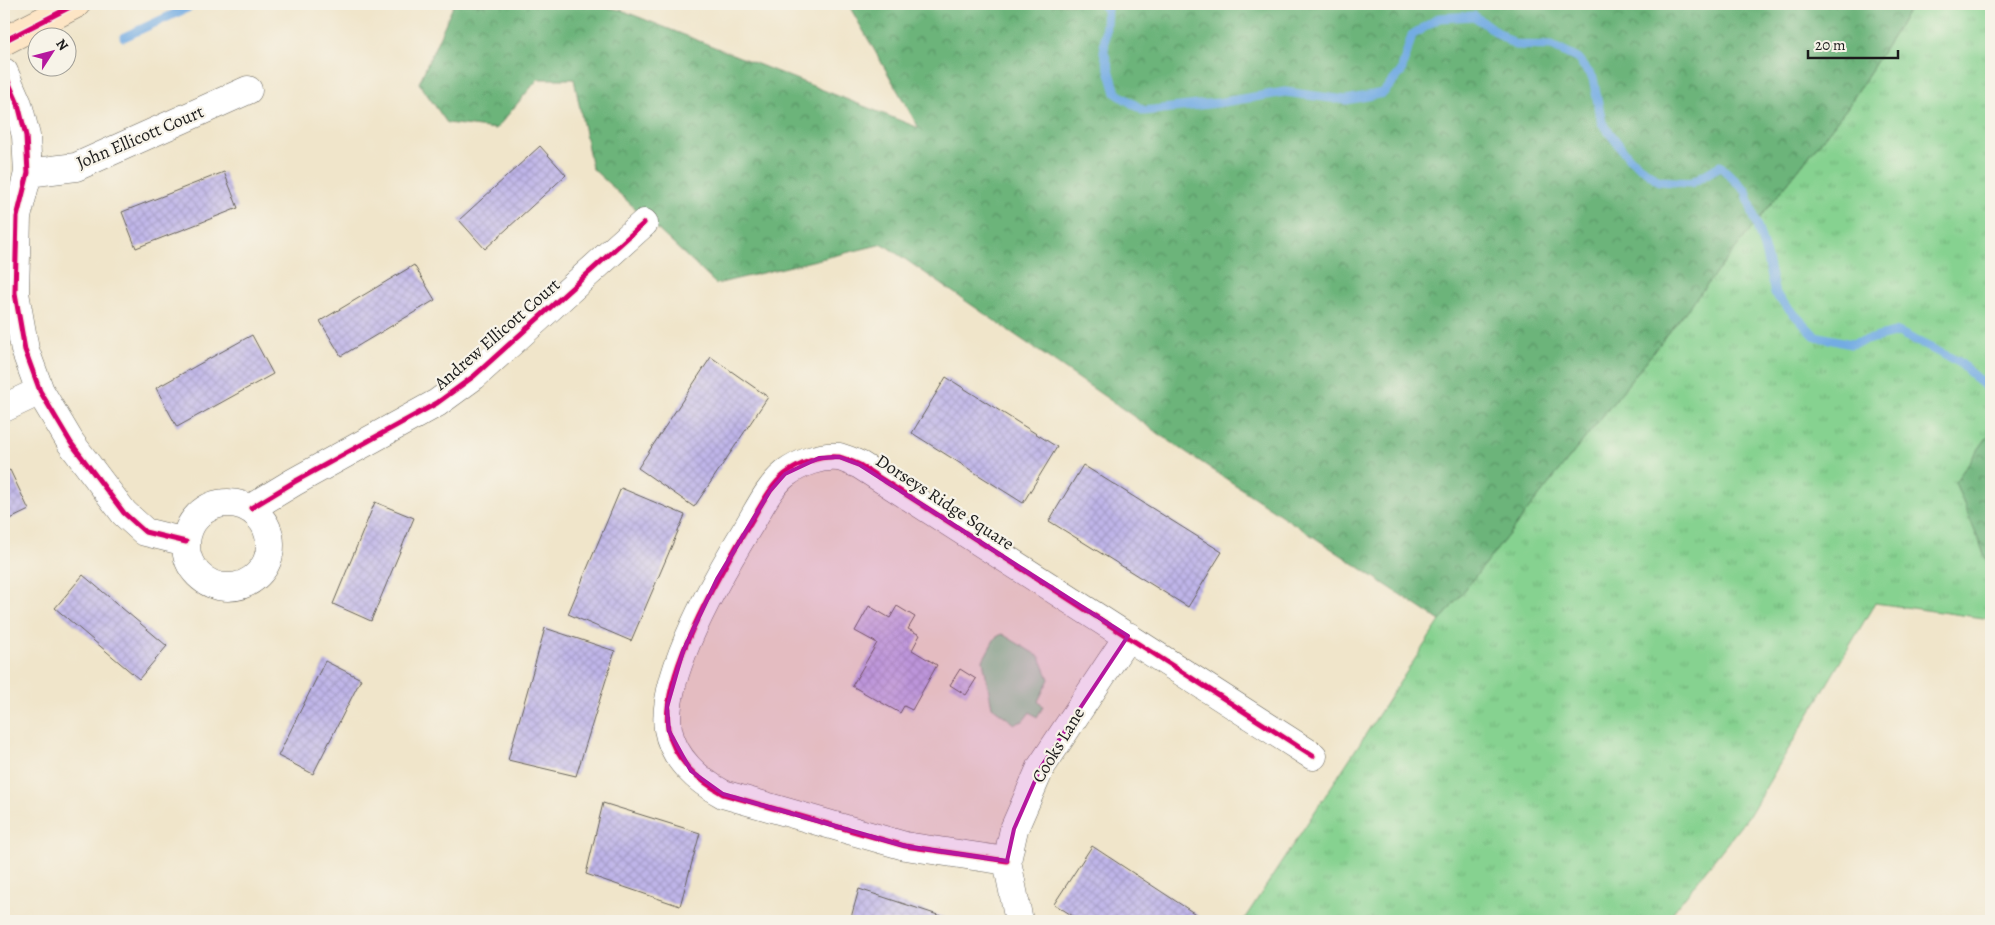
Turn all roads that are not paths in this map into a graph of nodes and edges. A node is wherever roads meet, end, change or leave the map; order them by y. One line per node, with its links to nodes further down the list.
1 (76, 4): 2 (street)
2 (4, 41)
3 (4, 72): 5 (street)
4 (248, 90): 5 (street, John Ellicott Court)
5 (28, 172): 7 (street)
6 (644, 223): 9 (street, Andrew Ellicott Court)
7 (40, 391): 8 (street); 10 (street)
8 (4, 408)
9 (250, 508): 10 (street); 10 (street)
10 (186, 542)
11 (1128, 636): 12 (street, Dorseys Ridge Square); 13 (street, Cooks Lane); 13 (street, Dorseys Ridge Square)
12 (1313, 756)
13 (1007, 861): 14 (street, Cooks Lane)
14 (1019, 921)

